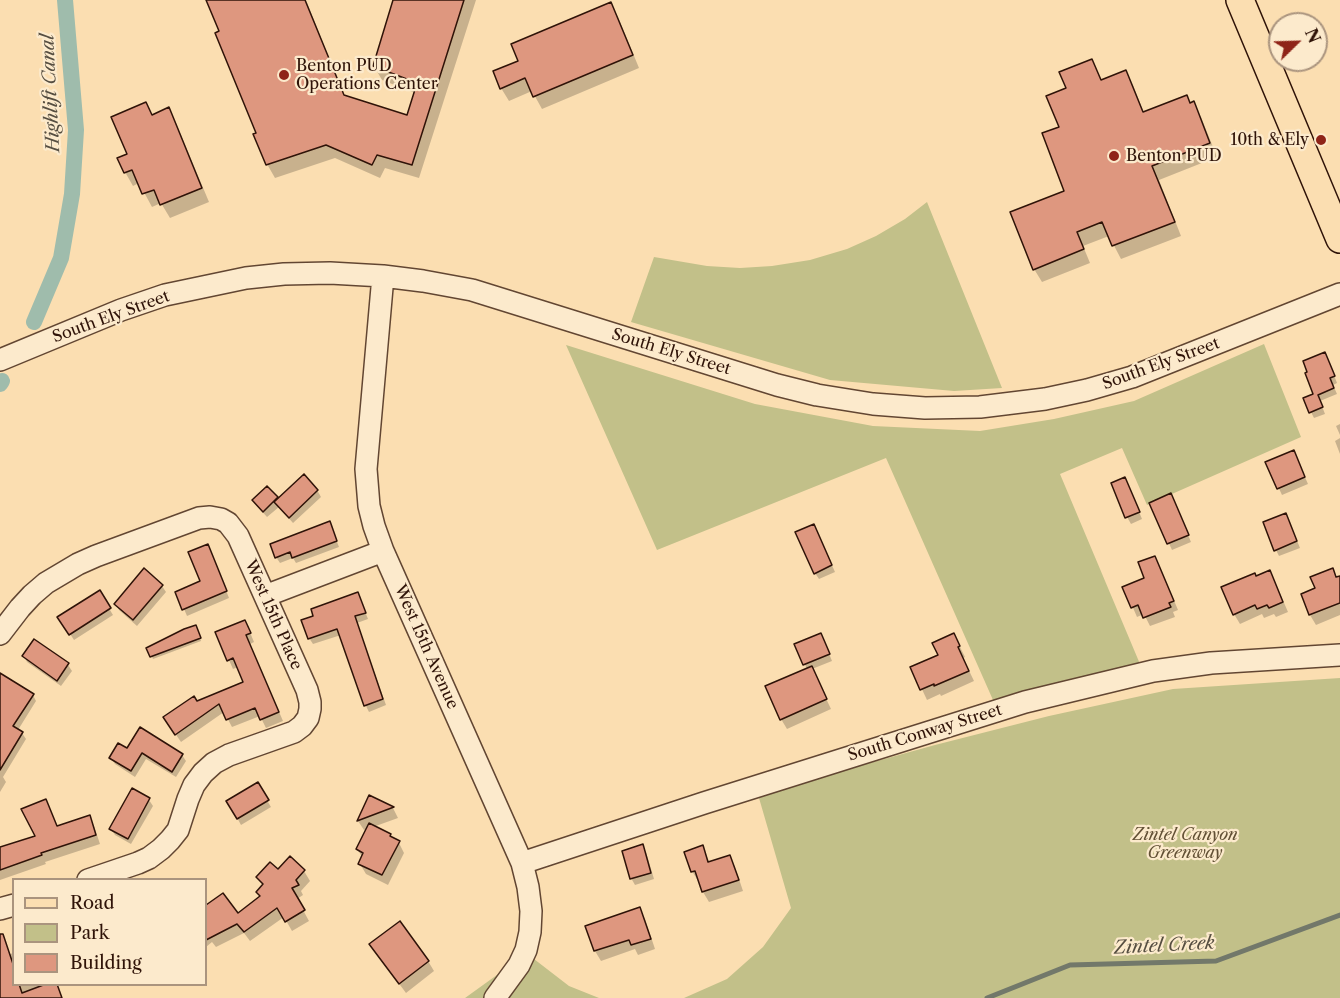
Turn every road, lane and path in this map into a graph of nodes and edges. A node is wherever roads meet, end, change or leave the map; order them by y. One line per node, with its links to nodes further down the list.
1 (1240, 0): 2 (main road)
2 (1340, 239)
3 (383, 276): 4 (street, South Ely Street); 5 (street, South Ely Street); 6 (street, West 15th Avenue)
4 (1340, 294)
5 (0, 360)
6 (383, 551): 7 (street); 10 (street, West 15th Avenue)
7 (265, 597): 8 (street, West 15th Place); 11 (street, West 15th Place)
8 (0, 634)
9 (1340, 655): 10 (street, South Conway Street)
10 (522, 863): 12 (street, West 15th Avenue)
11 (91, 878)
12 (495, 998)

